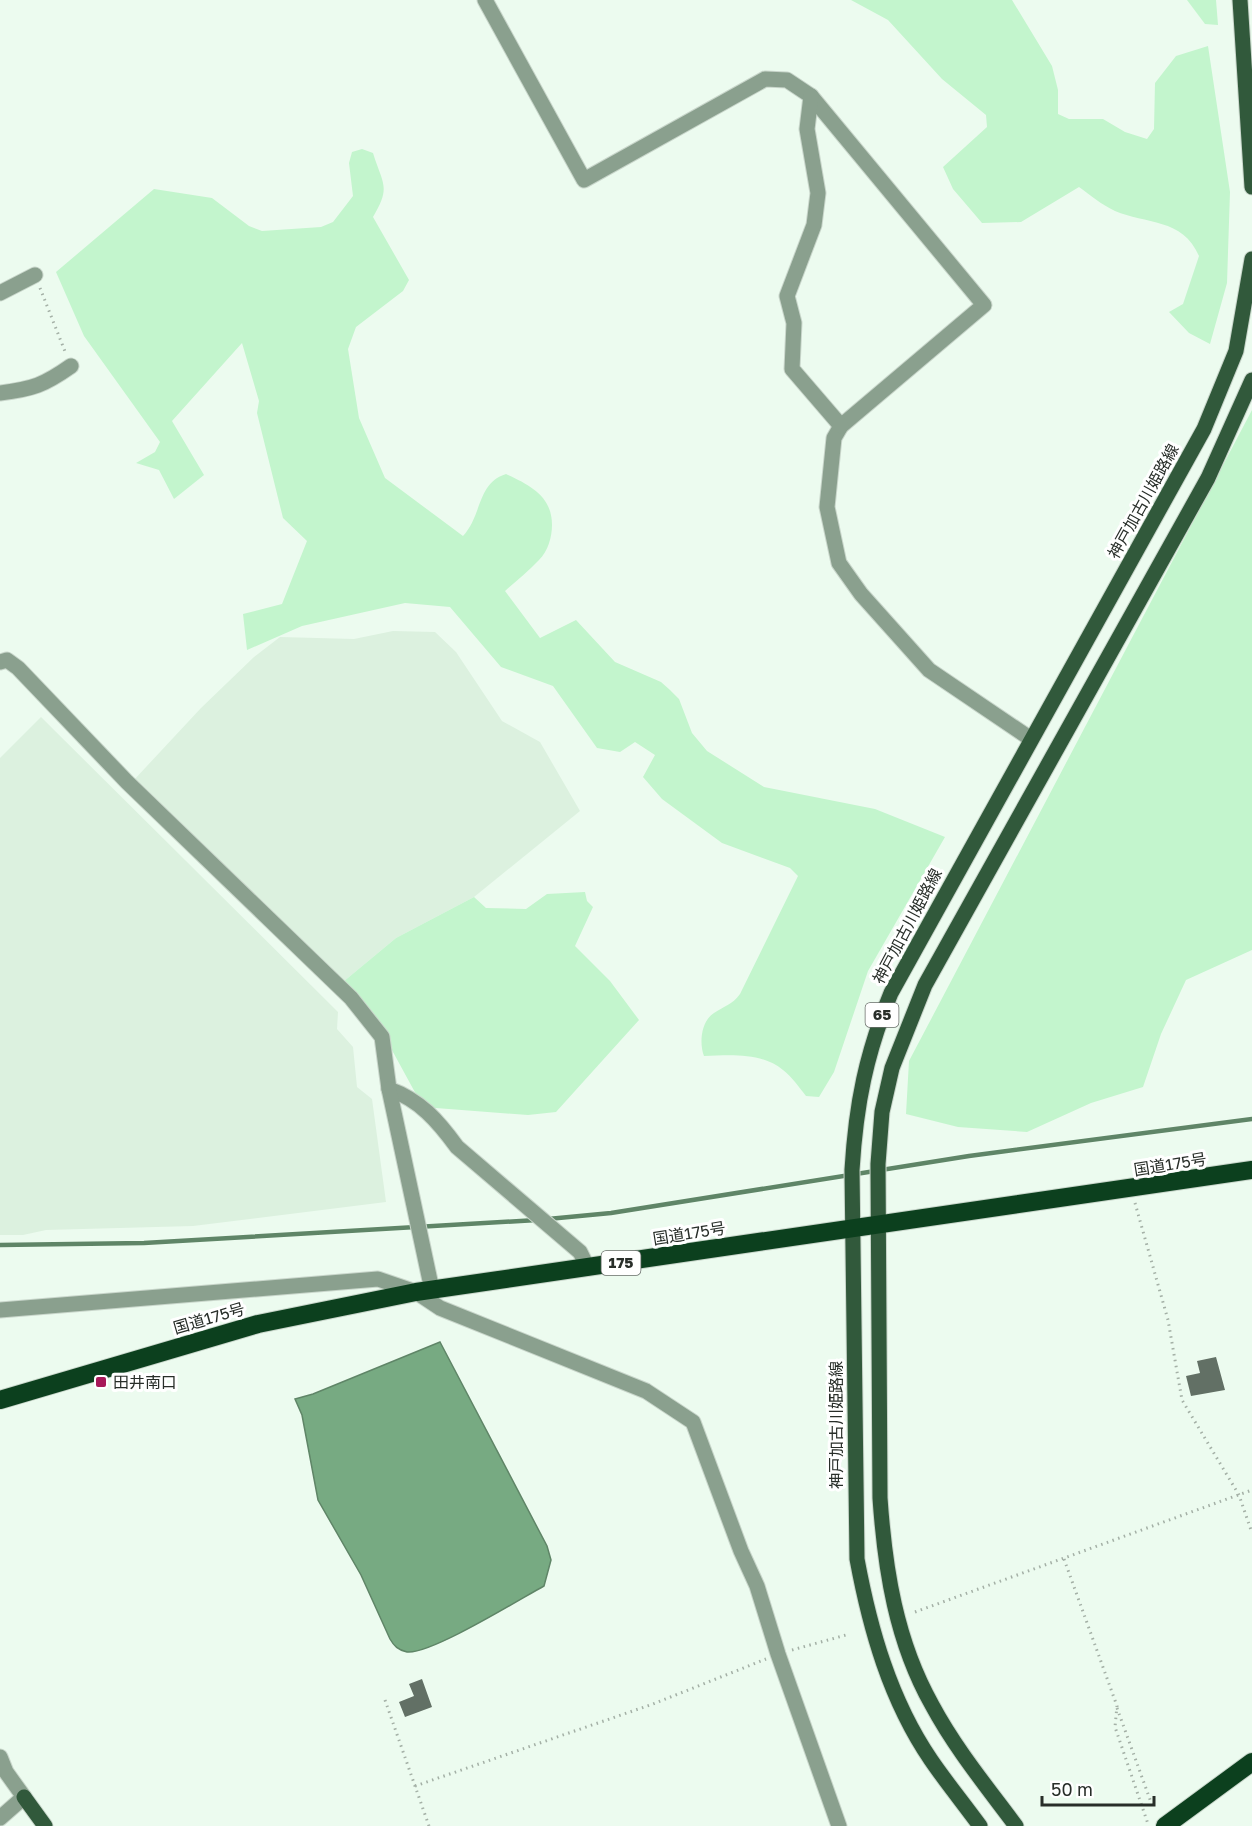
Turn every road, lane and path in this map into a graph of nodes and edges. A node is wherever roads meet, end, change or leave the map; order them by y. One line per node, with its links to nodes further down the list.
1 (485, 0): 3 (street)
2 (1240, 0): 4 (main road)
3 (811, 96): 11 (street); 11 (street)
4 (1252, 187)
5 (1252, 260): 13 (main road, 神戸加古川姫路線 / 65)
6 (35, 275): 7 (street); 8 (path)
7 (0, 293)
8 (71, 366): 10 (street)
9 (1252, 380): 17 (main road, 65)
10 (0, 393)
11 (841, 426): 13 (street)
12 (0, 662): 14 (street)
13 (1031, 739): 18 (main road, 神戸加古川姫路線 / 65)
14 (389, 1089): 19 (street); 20 (street)
15 (1252, 1170): 16 (highway, 国道175号 / 175)
16 (1131, 1190): 17 (highway, 国道175号 / 175); 24 (path)
17 (880, 1223): 18 (highway, 国道175号 / 175); 43 (main road, 65)
18 (854, 1227): 19 (highway, 国道175号 / 175); 42 (main road, 神戸加古川姫路線 / 65)
19 (588, 1268): 20 (highway, 国道175号 / 175)
20 (424, 1291): 21 (street); 22 (highway, 国道175号 / 175); 29 (street)
21 (0, 1310)
22 (0, 1400)
23 (1252, 1490): 24 (path)
24 (1239, 1495): 25 (path); 26 (path)
25 (1252, 1533)
26 (1064, 1559): 27 (path); 31 (path)
27 (915, 1612)
28 (846, 1635): 29 (path)
29 (778, 1654): 35 (path); 41 (street)
30 (385, 1700): 35 (path)
31 (1117, 1706): 37 (path); 44 (path)
32 (0, 1757): 34 (street)
33 (1252, 1762): 45 (highway)
34 (3, 1772): 36 (street)
35 (416, 1786): 40 (path)
36 (24, 1797): 38 (street); 39 (main road)
37 (1152, 1805)
38 (0, 1818)
39 (45, 1826)
40 (429, 1826)
41 (839, 1826)
42 (980, 1826)
43 (1016, 1826)
44 (1149, 1826)
45 (1165, 1826)

